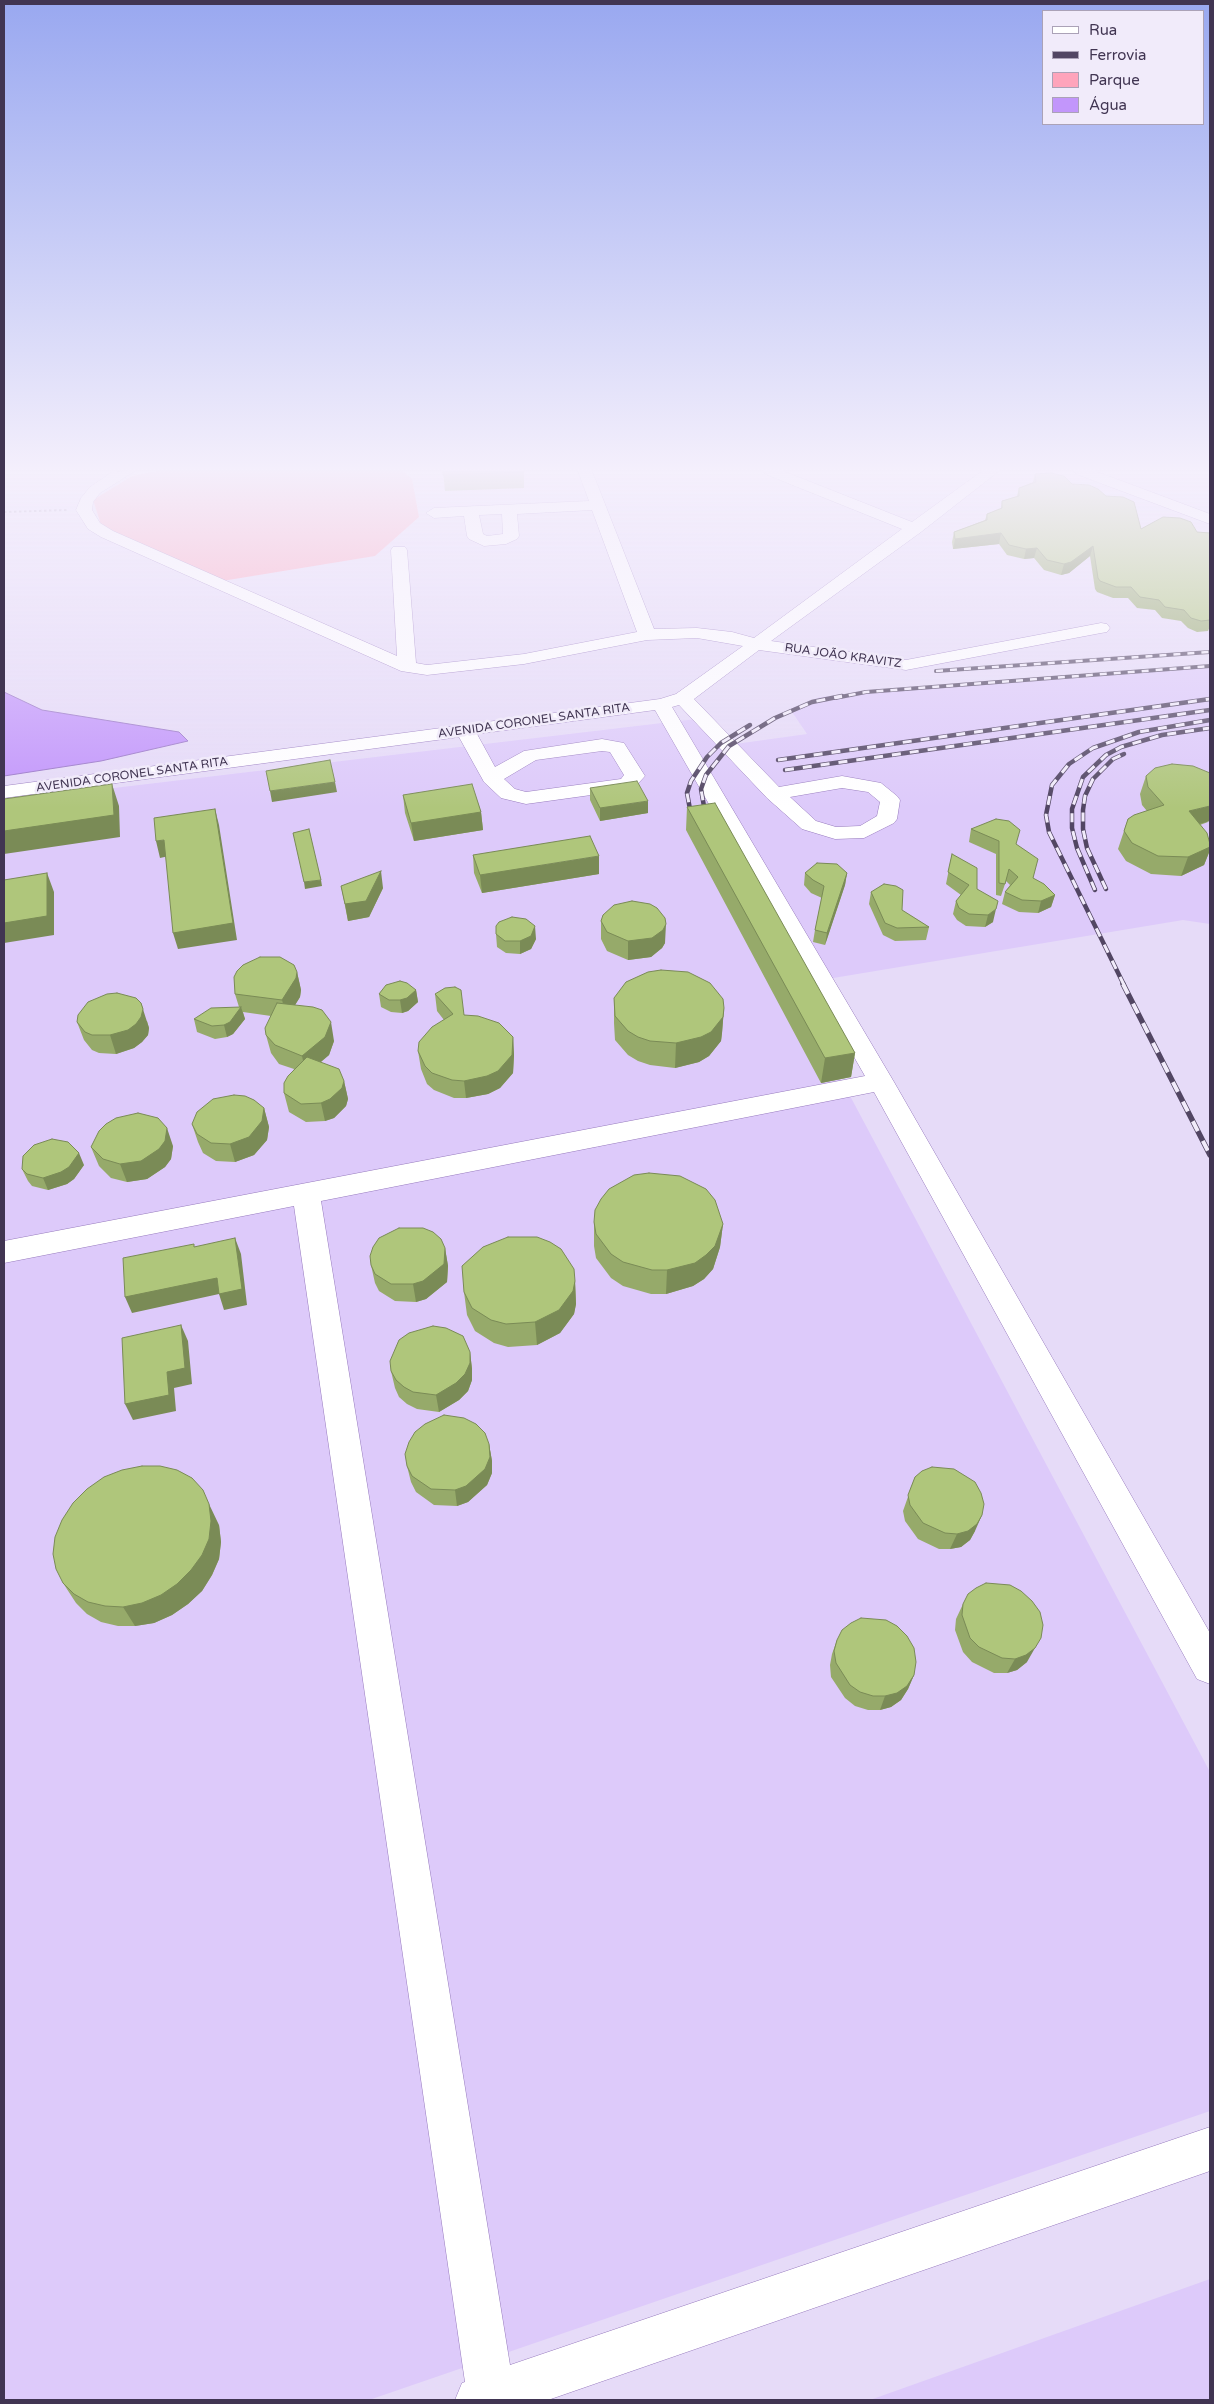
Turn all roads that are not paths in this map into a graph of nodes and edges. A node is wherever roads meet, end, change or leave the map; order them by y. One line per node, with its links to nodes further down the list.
1 (217, 583): 8 (street, RUA JOÃO KRAVITZ)
2 (402, 583): 8 (street)
3 (627, 583): 6 (street)
4 (841, 583): 7 (street, AVENIDA CORONEL SANTA RITA)
5 (1101, 628): 7 (street, RUA JOÃO KRAVITZ)
6 (647, 635): 7 (street, RUA JOÃO KRAVITZ); 8 (street, RUA JOÃO KRAVITZ)
7 (758, 644): 9 (street, AVENIDA CORONEL SANTA RITA)
8 (407, 667)
9 (672, 701): 10 (street, AVENIDA CORONEL SANTA RITA); 11 (street); 12 (street)
10 (465, 730): 13 (street); 14 (street, AVENIDA CORONEL SANTA RITA)
11 (733, 751): 12 (street); 15 (street)
12 (694, 761): 16 (street)
13 (491, 778): 13 (street)
14 (4, 792)
15 (774, 794): 15 (street)
16 (881, 1082): 17 (street); 19 (street)
17 (306, 1194): 18 (street); 21 (street)
18 (4, 1252)
19 (1210, 1667)
20 (1210, 2149): 21 (street)
21 (485, 2398)

